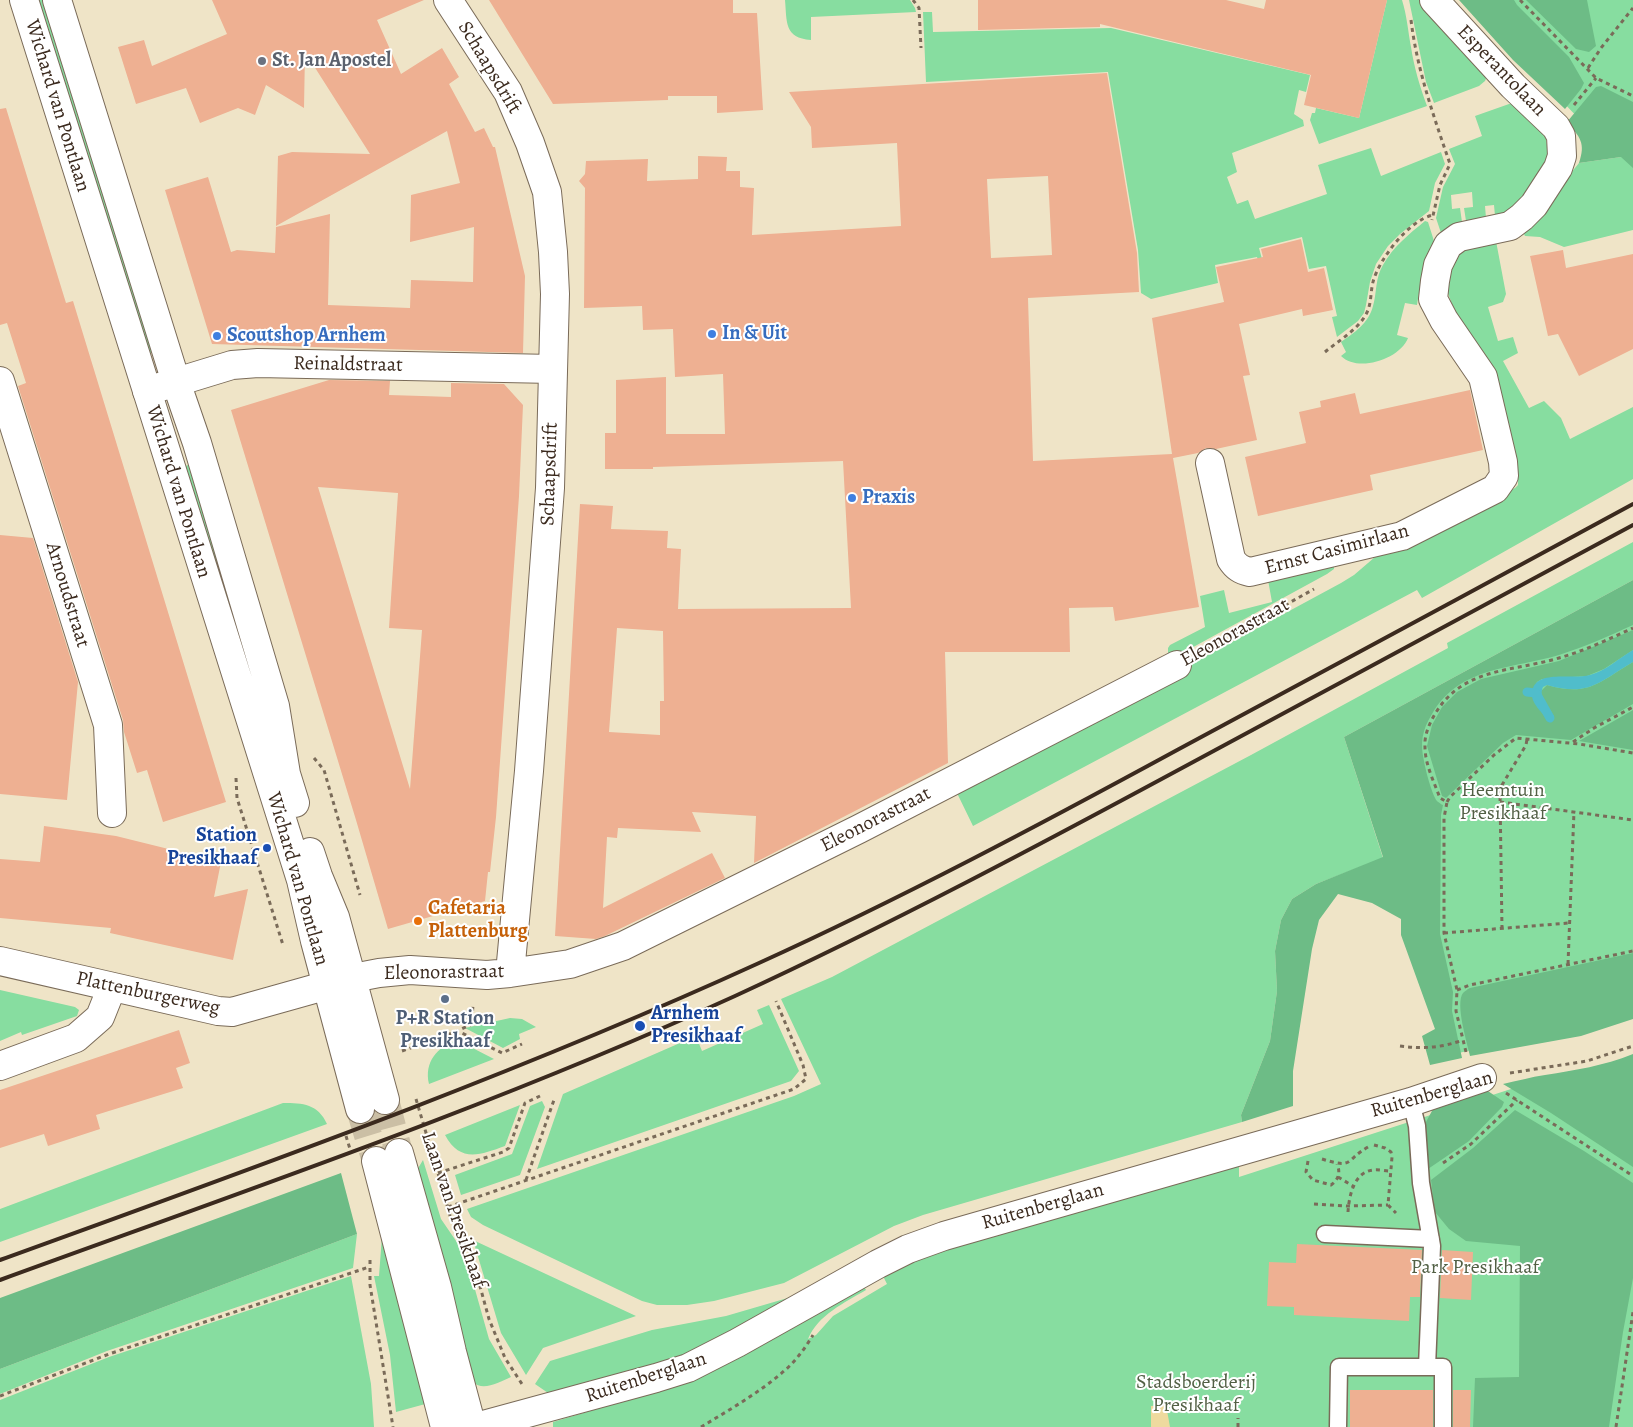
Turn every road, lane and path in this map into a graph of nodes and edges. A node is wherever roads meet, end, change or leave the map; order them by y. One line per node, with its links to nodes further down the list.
1 (24, 0): 18 (street, Wichard van Pontlaan)
2 (57, 0): 17 (street, Wichard van Pontlaan)
3 (448, 0): 15 (street, Schaapsdrift)
4 (913, 0): 9 (path)
5 (1434, 0): 13 (street, Esperantolaan)
6 (1520, 0): 10 (path)
7 (1633, 8): 10 (path)
8 (1410, 16): 12 (path)
9 (921, 48)
10 (1588, 68): 11 (path)
11 (1633, 96)
12 (1433, 215): 13 (path); 14 (path)
13 (1448, 245): 19 (street, Ernst Casimirlaan)
14 (1325, 352)
15 (553, 369): 17 (street, Reinaldstraat); 40 (street, Schaapsdrift)
16 (0, 381): 31 (street, Arnoudstraat)
17 (176, 382): 18 (street, Reinaldstraat); 42 (street, Wichard van Pontlaan)
18 (147, 391): 42 (street, Wichard van Pontlaan)
19 (1210, 463)
20 (1319, 586): 22 (path, Eleonorastraat)
21 (1633, 628): 28 (path)
22 (1177, 665): 40 (street, Eleonorastraat)
23 (1633, 707): 25 (path)
24 (1527, 739): 25 (path); 28 (path); 29 (path)
25 (1573, 743): 26 (path)
26 (1633, 753)
27 (313, 756): 33 (path)
28 (1447, 802): 36 (path)
29 (1500, 802): 30 (path); 35 (path)
30 (1574, 811): 32 (path); 34 (path)
31 (112, 813)
32 (1633, 820)
33 (361, 898)
34 (1569, 923): 35 (path); 39 (path)
35 (1502, 929): 36 (path)
36 (1444, 933): 44 (path)
37 (1633, 951): 39 (path)
38 (0, 961): 43 (street, Plattenburgerweg)
39 (1568, 964): 44 (path)
40 (510, 973): 41 (street, Eleonorastraat)
41 (475, 975): 42 (street, Eleonorastraat); 46 (path)
42 (340, 982): 43 (street, Plattenburgerweg); 59 (street); 62 (street)
43 (112, 987): 54 (street)
44 (1457, 990): 47 (path)
45 (776, 1002): 73 (path)
46 (455, 1032): 49 (path); 52 (path)
47 (1463, 1040): 50 (path); 55 (path)
48 (399, 1043): 52 (path)
49 (522, 1044)
50 (1400, 1046)
51 (1633, 1046): 55 (path, Ruitenberglaan)
52 (402, 1051): 53 (path)
53 (404, 1060)
54 (0, 1066)
55 (1475, 1067): 60 (path); 61 (street, Ruitenberglaan)
56 (540, 1096): 69 (path)
57 (555, 1097): 73 (path)
58 (416, 1098): 63 (path, Laan van Presikhaaf)
59 (385, 1100)
60 (1516, 1100): 70 (path); 72 (path)
61 (1411, 1102): 72 (lane); 88 (street, Ruitenberglaan)
62 (360, 1109)
63 (430, 1145)
64 (1312, 1157): 71 (path)
65 (1317, 1157): 67 (path)
66 (435, 1164): 69 (path, Laan van Presikhaaf)
67 (1337, 1164): 68 (path); 71 (path)
68 (1390, 1171): 74 (path); 76 (path)
69 (438, 1173): 78 (path, Laan van Presikhaaf)
70 (1633, 1176)
71 (1338, 1177): 74 (path)
72 (1421, 1178): 82 (lane)
73 (526, 1181): 78 (path)
74 (1353, 1186): 77 (path)
75 (1314, 1204): 77 (path)
76 (1388, 1205): 77 (path); 81 (path)
77 (1348, 1206): 80 (path)
78 (448, 1207): 88 (path, Laan van Presikhaaf)
79 (1325, 1234): 80 (lane)
80 (1347, 1235): 81 (lane)
81 (1410, 1238): 82 (lane)
82 (1431, 1239): 86 (lane)
83 (369, 1267): 87 (path)
84 (1633, 1312): 97 (path)
85 (815, 1333): 93 (path)
86 (1427, 1367): 95 (lane); 96 (lane)
87 (0, 1396)
88 (535, 1411): 92 (street, Ruitenberglaan)
89 (1238, 1418): 94 (path)
90 (445, 1427): 91 (street, Laan van Presikhaaf)
91 (472, 1427)
92 (476, 1427)
93 (701, 1427)
94 (1238, 1427)
95 (1338, 1427)
96 (1443, 1427)
97 (1616, 1427)

